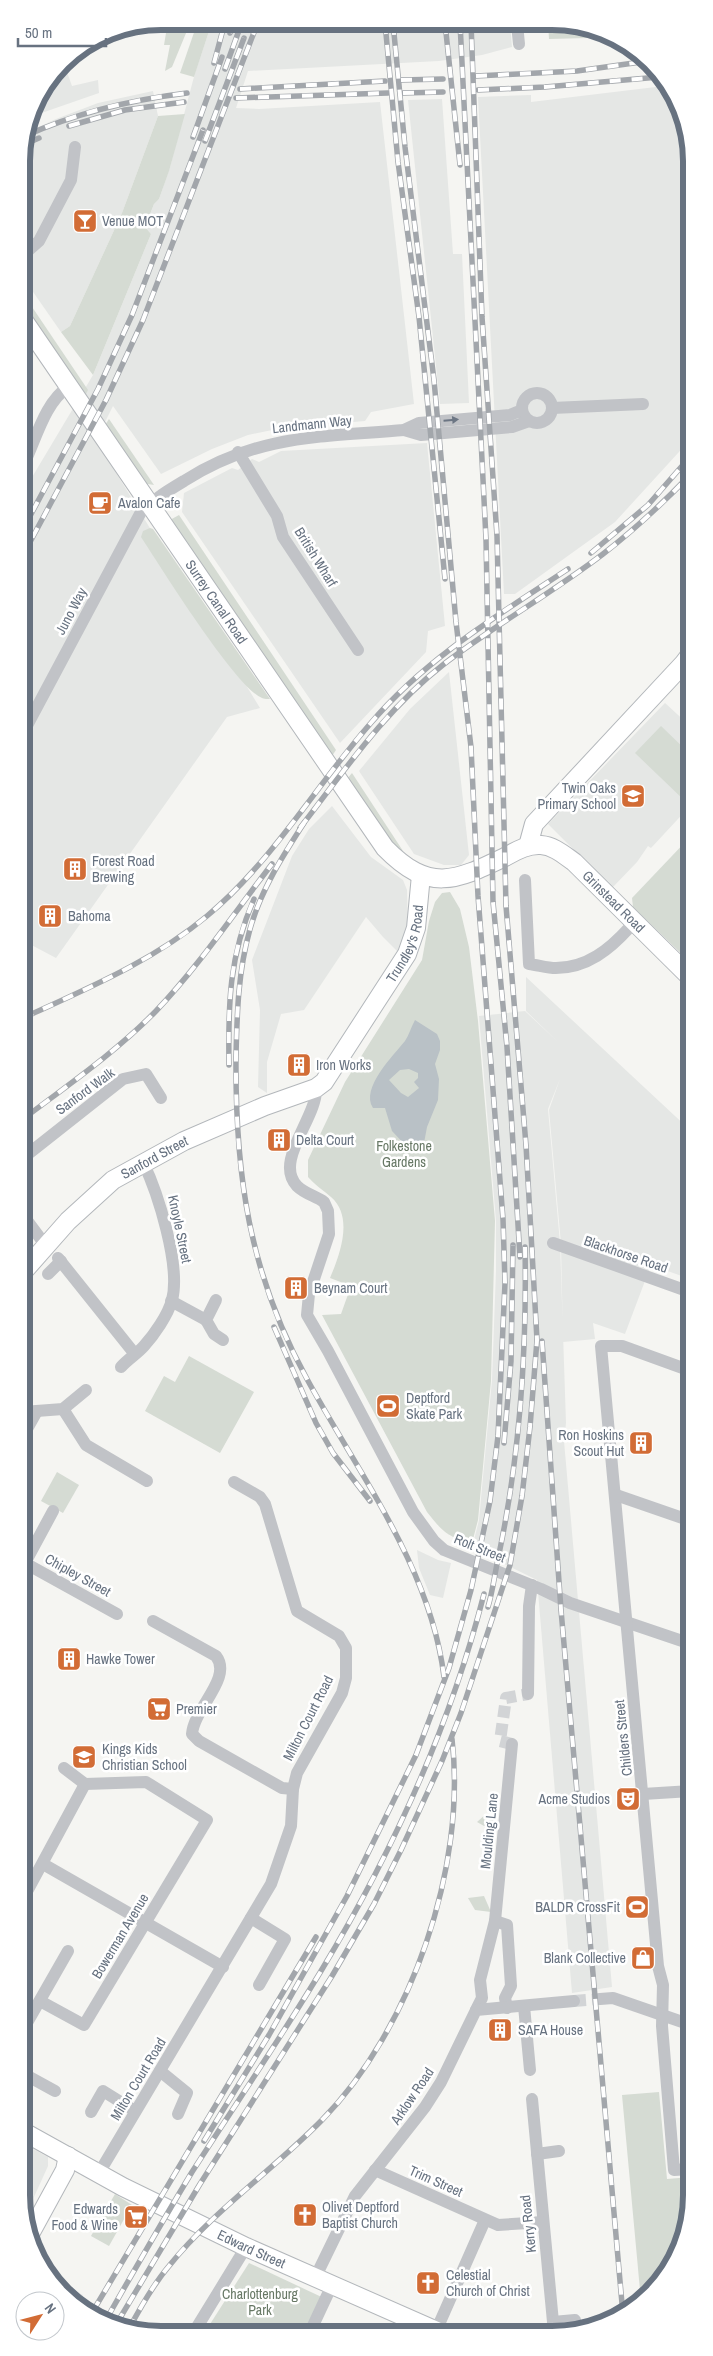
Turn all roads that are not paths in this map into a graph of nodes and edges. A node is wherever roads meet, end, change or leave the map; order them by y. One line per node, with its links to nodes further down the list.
1 (518, 30): 2 (street)
2 (520, 44)
3 (75, 147): 4 (street)
4 (30, 249)
5 (30, 330): 6 (street, Surrey Canal Road)
6 (69, 386): 12 (street); 14 (street, Surrey Canal Road)
7 (643, 404): 8 (street)
8 (552, 408): 9 (street); 10 (street)
9 (522, 410): 10 (street); 11 (street, Landmann Way, one-way to 9)
10 (534, 423): 11 (street, Landmann Way)
11 (404, 430): 13 (street, Landmann Way)
12 (30, 443)
13 (238, 452): 14 (street, Landmann Way); 15 (street, British Wharf)
14 (149, 504): 17 (street, Juno Way); 19 (street, Surrey Canal Road)
15 (358, 650)
16 (683, 664): 18 (street)
17 (30, 720)
18 (528, 846): 19 (street); 22 (street, Grinstead Road)
19 (421, 875): 23 (street, Trundley's Road)
20 (525, 880): 21 (street)
21 (630, 928)
22 (683, 970)
23 (316, 1088): 26 (street, Sanford Street); 52 (street, Rolt Street)
24 (161, 1098): 25 (street, Sanford Walk)
25 (30, 1152)
26 (143, 1162): 29 (street, Sanford Street); 34 (street, Knoyle Street)
27 (30, 1224): 29 (street)
28 (553, 1244): 32 (street, Blackhorse Road)
29 (55, 1255): 30 (street, Sanford Street); 31 (street); 37 (street)
30 (30, 1268)
31 (48, 1274)
32 (683, 1290)
33 (216, 1300): 35 (street)
34 (172, 1301): 35 (street); 37 (street, Knoyle Street)
35 (206, 1320): 36 (street)
36 (223, 1340)
37 (134, 1353): 38 (street, Knoyle Street)
38 (121, 1367)
39 (683, 1368): 47 (street, Childers Street)
40 (86, 1390): 41 (street)
41 (62, 1409): 42 (street); 45 (street)
42 (37, 1411): 43 (street); 44 (street)
43 (30, 1412)
44 (30, 1424)
45 (147, 1481)
46 (234, 1482): 61 (street, Milton Court Road)
47 (616, 1495): 49 (street); 55 (street, Childers Street)
48 (53, 1511): 50 (street, Chipley Street)
49 (683, 1518)
50 (30, 1551)
51 (30, 1565): 53 (street, Chipley Street)
52 (532, 1585): 55 (street, Rolt Street); 57 (street)
53 (117, 1614)
54 (153, 1620): 61 (street)
55 (626, 1622): 56 (street, Rolt Street); 63 (street, Childers Street)
56 (683, 1641)
57 (528, 1694)
58 (512, 1744): 67 (street, Moulding Lane)
59 (64, 1768): 60 (street)
60 (85, 1784): 64 (street); 68 (street, Bowerman Avenue)
61 (293, 1789): 66 (street, Milton Court Road)
62 (683, 1792): 63 (street)
63 (644, 1794): 78 (street, Childers Street)
64 (43, 1864): 65 (street); 68 (street)
65 (30, 1887)
66 (251, 1918): 70 (street, Milton Court Road); 71 (street)
67 (495, 1921): 76 (street); 77 (street, Moulding Lane)
68 (146, 1923): 70 (street); 73 (street, Bowerman Avenue)
69 (68, 1951): 73 (street)
70 (222, 1967): 82 (street, Milton Court Road)
71 (259, 1985)
72 (600, 1999): 78 (street)
73 (40, 2001): 79 (street)
74 (574, 2001): 75 (street)
75 (524, 2006): 76 (street); 81 (street)
76 (507, 2008): 77 (street)
77 (476, 2010): 94 (street, Arklow Road)
78 (662, 2015): 80 (street); 93 (street, Childers Street)
79 (30, 2018)
80 (683, 2022)
81 (530, 2070)
82 (160, 2071): 86 (street, Milton Court Road); 88 (street)
83 (30, 2077): 84 (street)
84 (55, 2091)
85 (532, 2099): 91 (street, Kerry Road)
86 (135, 2111): 87 (street); 95 (street, Milton Court Road)
87 (91, 2112)
88 (178, 2114)
89 (30, 2135): 92 (street)
90 (559, 2151): 91 (street)
91 (537, 2154): 97 (street, Kerry Road)
92 (68, 2156): 95 (street, Edward Street); 98 (street)
93 (683, 2169)
94 (375, 2170): 96 (street, Trim Street); 100 (street, Arklow Road)
95 (99, 2173): 99 (street, Edward Street)
96 (485, 2220): 97 (street, Trim Street); 106 (street)
97 (543, 2222): 107 (street, Kerry Road)
98 (34, 2227)
99 (246, 2247): 100 (street, Edward Street); 103 (street)
100 (315, 2278): 101 (street, Edward Street)
101 (332, 2285): 104 (street); 105 (street, Edward Street)
102 (575, 2320): 108 (street, Kerry Road)
103 (198, 2326)
104 (313, 2326)
105 (424, 2326)
106 (441, 2326)
107 (553, 2326)
108 (556, 2326)

